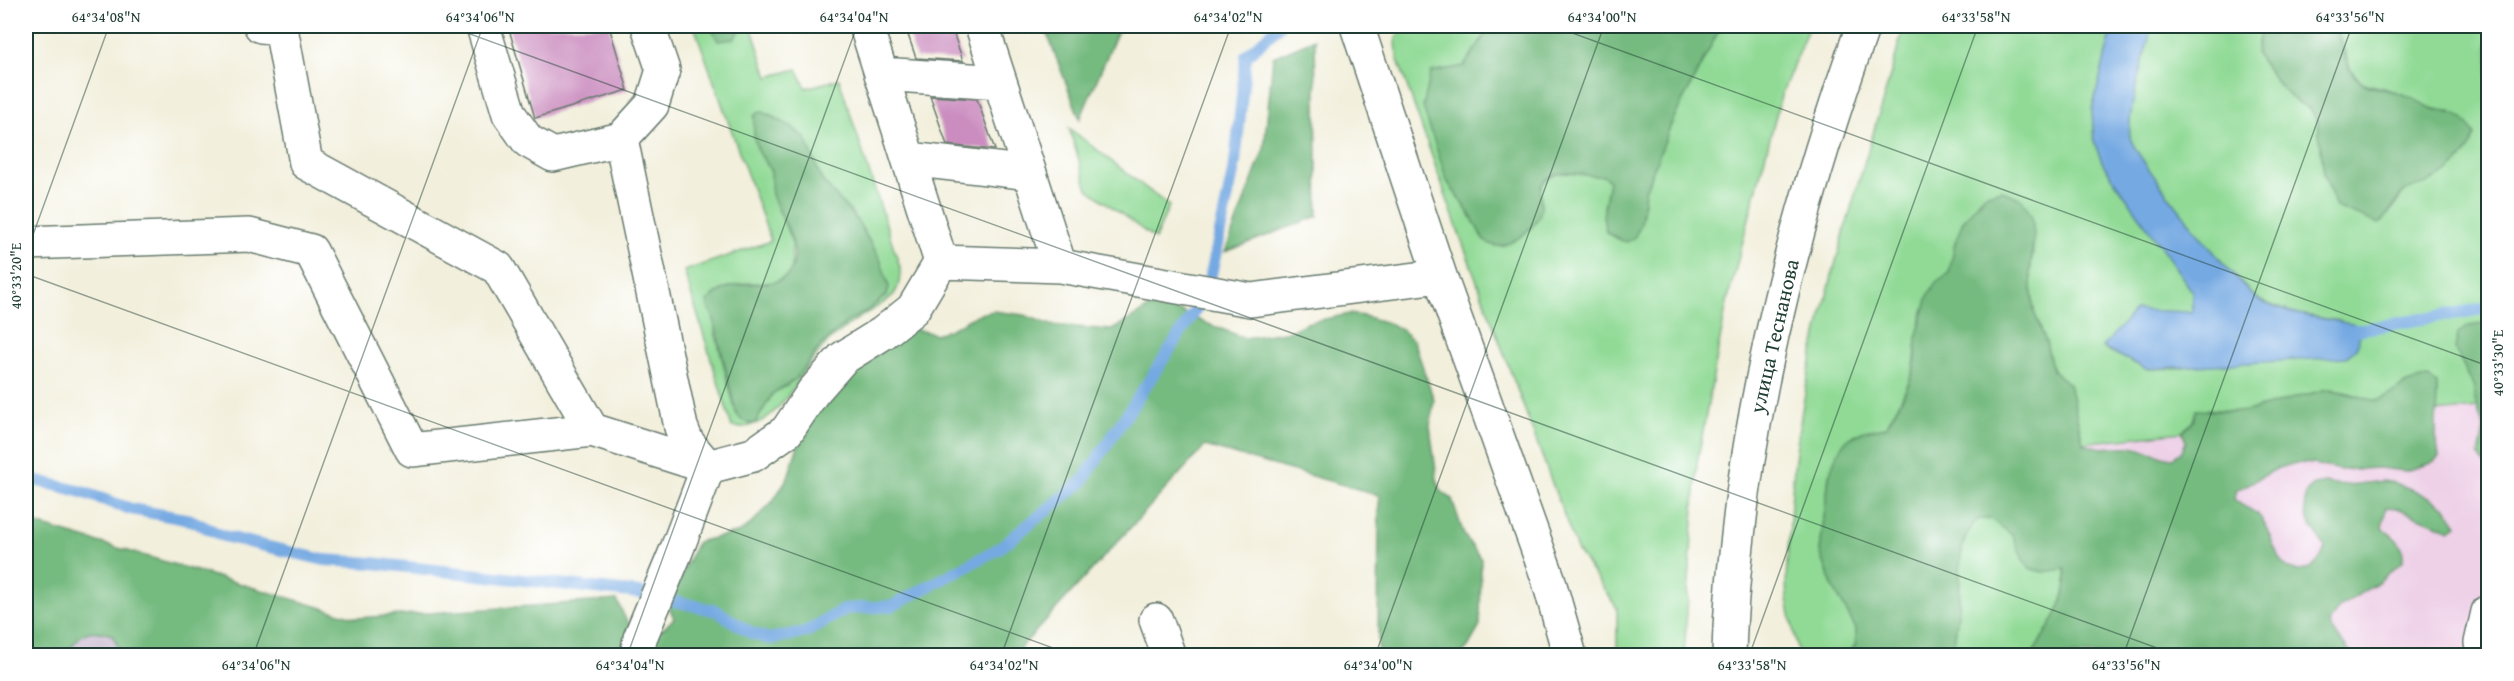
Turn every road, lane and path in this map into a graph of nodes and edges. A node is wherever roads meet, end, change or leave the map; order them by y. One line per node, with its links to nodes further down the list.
1 (261, 26): 17 (street)
2 (483, 26): 10 (street)
3 (648, 26): 10 (street)
4 (866, 26): 8 (street)
5 (982, 26): 9 (street)
6 (1357, 26): 16 (street)
7 (1863, 26): 24 (street, улица Теснанова)
8 (881, 74): 9 (street); 11 (street)
9 (1000, 82): 12 (street)
10 (621, 139): 18 (street)
11 (909, 159): 12 (street); 14 (street)
12 (1030, 173): 15 (street)
13 (26, 243): 17 (street)
14 (941, 262): 15 (street); 18 (street)
15 (1060, 266): 16 (street)
16 (1440, 276): 23 (street)
17 (591, 430): 18 (street)
18 (708, 467): 21 (street)
19 (2488, 612): 25 (street)
20 (1156, 620): 22 (street)
21 (638, 647)
22 (1169, 656)
23 (1570, 656)
24 (1729, 656)
25 (2484, 656)

